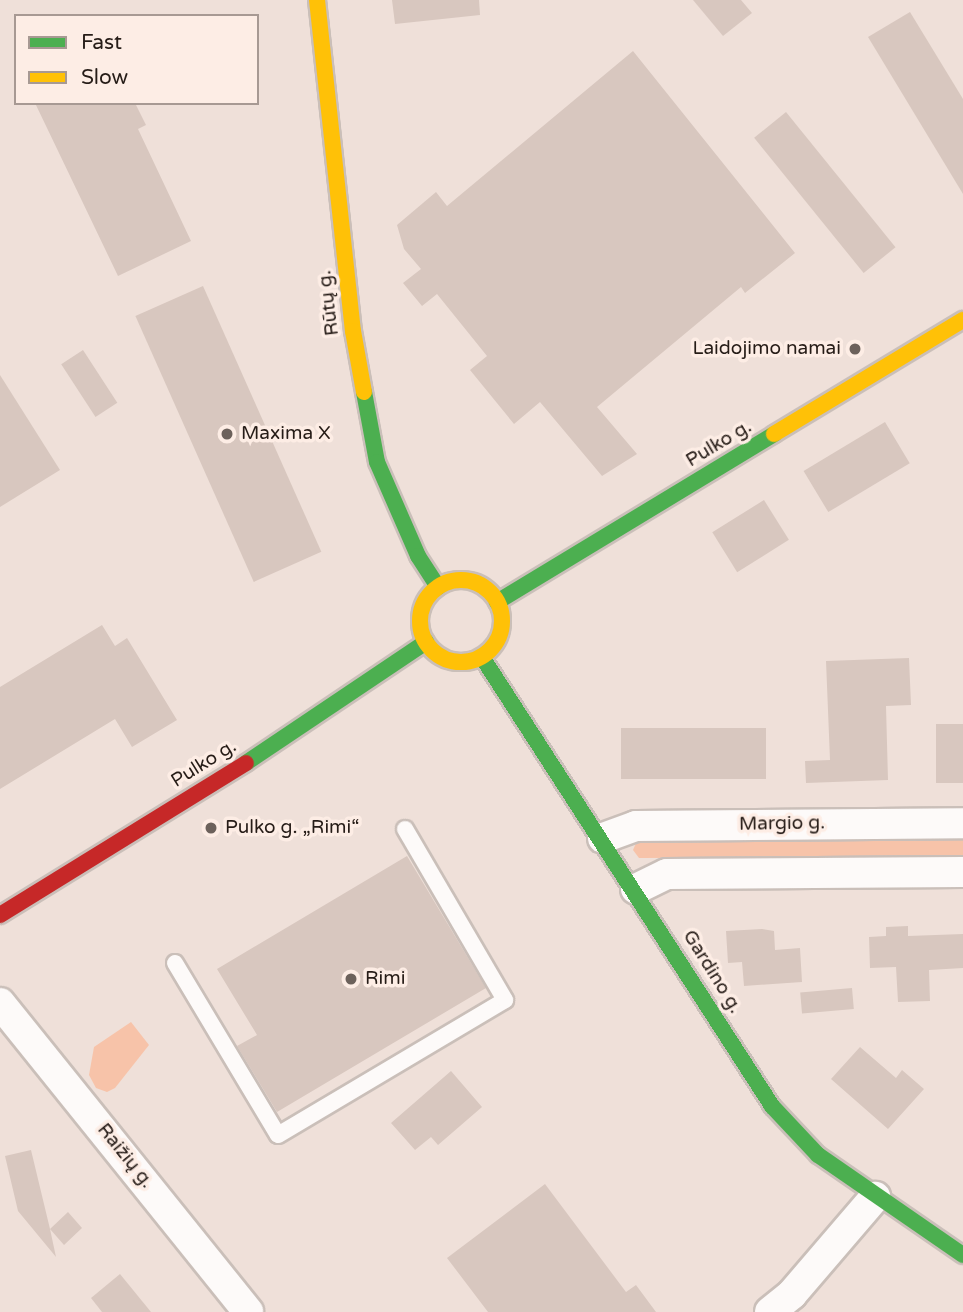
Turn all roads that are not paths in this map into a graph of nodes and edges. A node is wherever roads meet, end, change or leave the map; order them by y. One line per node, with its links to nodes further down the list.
1 (317, 0): 3 (street, Rūtų g.)
2 (963, 320): 4 (street, Pulko g.)
3 (438, 587): 4 (street); 5 (street)
4 (497, 602): 6 (street)
5 (426, 642): 6 (street); 12 (street, Pulko g.)
6 (482, 657): 9 (street, Gardino g.)
7 (963, 822): 9 (street, Margio g.)
8 (404, 829): 13 (lane)
9 (603, 838): 11 (street, Gardino g.)
10 (963, 872): 11 (street)
11 (636, 889): 15 (street, Gardino g.)
12 (0, 915)
13 (175, 963)
14 (0, 1003): 18 (street, Raižių g.)
15 (875, 1197): 16 (street, Gardino g.); 17 (street)
16 (963, 1255)
17 (774, 1311)
18 (248, 1312)

